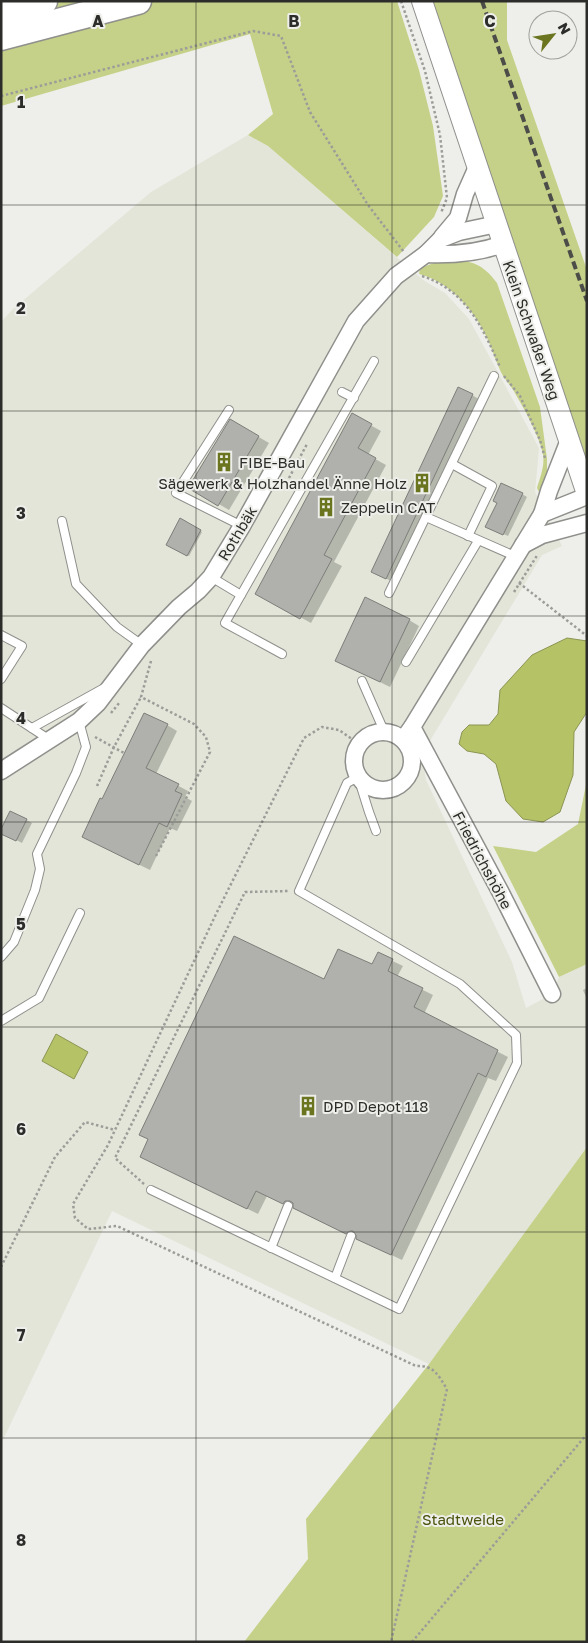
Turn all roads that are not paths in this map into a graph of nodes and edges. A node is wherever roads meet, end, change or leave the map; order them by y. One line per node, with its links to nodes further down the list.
1 (44, 1): 4 (highway)
2 (138, 1): 5 (highway)
3 (422, 1): 6 (street, Klein Schwaßer Weg)
4 (1, 12)
5 (1, 37)
6 (478, 167): 7 (street, Klein Schwaßer Weg); 8 (street, Rothbäk)
7 (497, 224): 8 (street, Rothbäk); 9 (street, Klein Schwaßer Weg)
8 (441, 239): 10 (street, Rothbäk)
9 (503, 244): 10 (street); 16 (street, Klein Schwaßer Weg)
10 (426, 254): 23 (street, Rothbäk)
11 (374, 361): 14 (lane)
12 (494, 376): 17 (lane)
13 (342, 392): 14 (lane)
14 (354, 398): 29 (lane)
15 (229, 410): 23 (lane)
16 (569, 440): 18 (street, Klein Schwaßer Weg); 19 (street)
17 (452, 464): 20 (lane); 24 (lane)
18 (587, 495): 19 (street)
19 (542, 514): 26 (street)
20 (426, 517): 24 (lane); 28 (lane)
21 (62, 521): 31 (lane)
22 (587, 523): 26 (street)
23 (242, 526): 27 (street, Rothbäk)
24 (468, 536): 25 (lane)
25 (478, 541): 26 (lane); 33 (lane)
26 (520, 551): 41 (street)
27 (211, 577): 29 (lane); 31 (street, Rothbäk)
28 (388, 593)
29 (241, 595): 32 (lane)
30 (1, 635): 34 (lane)
31 (147, 651): 35 (street, Rothbäk)
32 (282, 654)
33 (406, 662)
34 (1, 679)
35 (116, 681): 38 (street, Rothbäk); 39 (lane)
36 (362, 681): 40 (lane)
37 (1, 708): 39 (lane)
38 (81, 726): 42 (street, Rothbäk); 47 (lane)
39 (32, 728): 42 (lane)
40 (384, 731): 41 (street); 44 (street)
41 (408, 733): 44 (street); 48 (street, Friedrichshöhe)
42 (50, 740): 43 (street, Rothbäk)
43 (1, 771)
44 (358, 776): 45 (lane); 54 (lane)
45 (376, 831)
46 (80, 913): 49 (lane)
47 (1, 957)
48 (552, 994)
49 (1, 1021)
50 (151, 1190): 53 (lane)
51 (288, 1206): 53 (lane)
52 (351, 1236): 54 (lane)
53 (271, 1248): 54 (lane)
54 (335, 1278)

